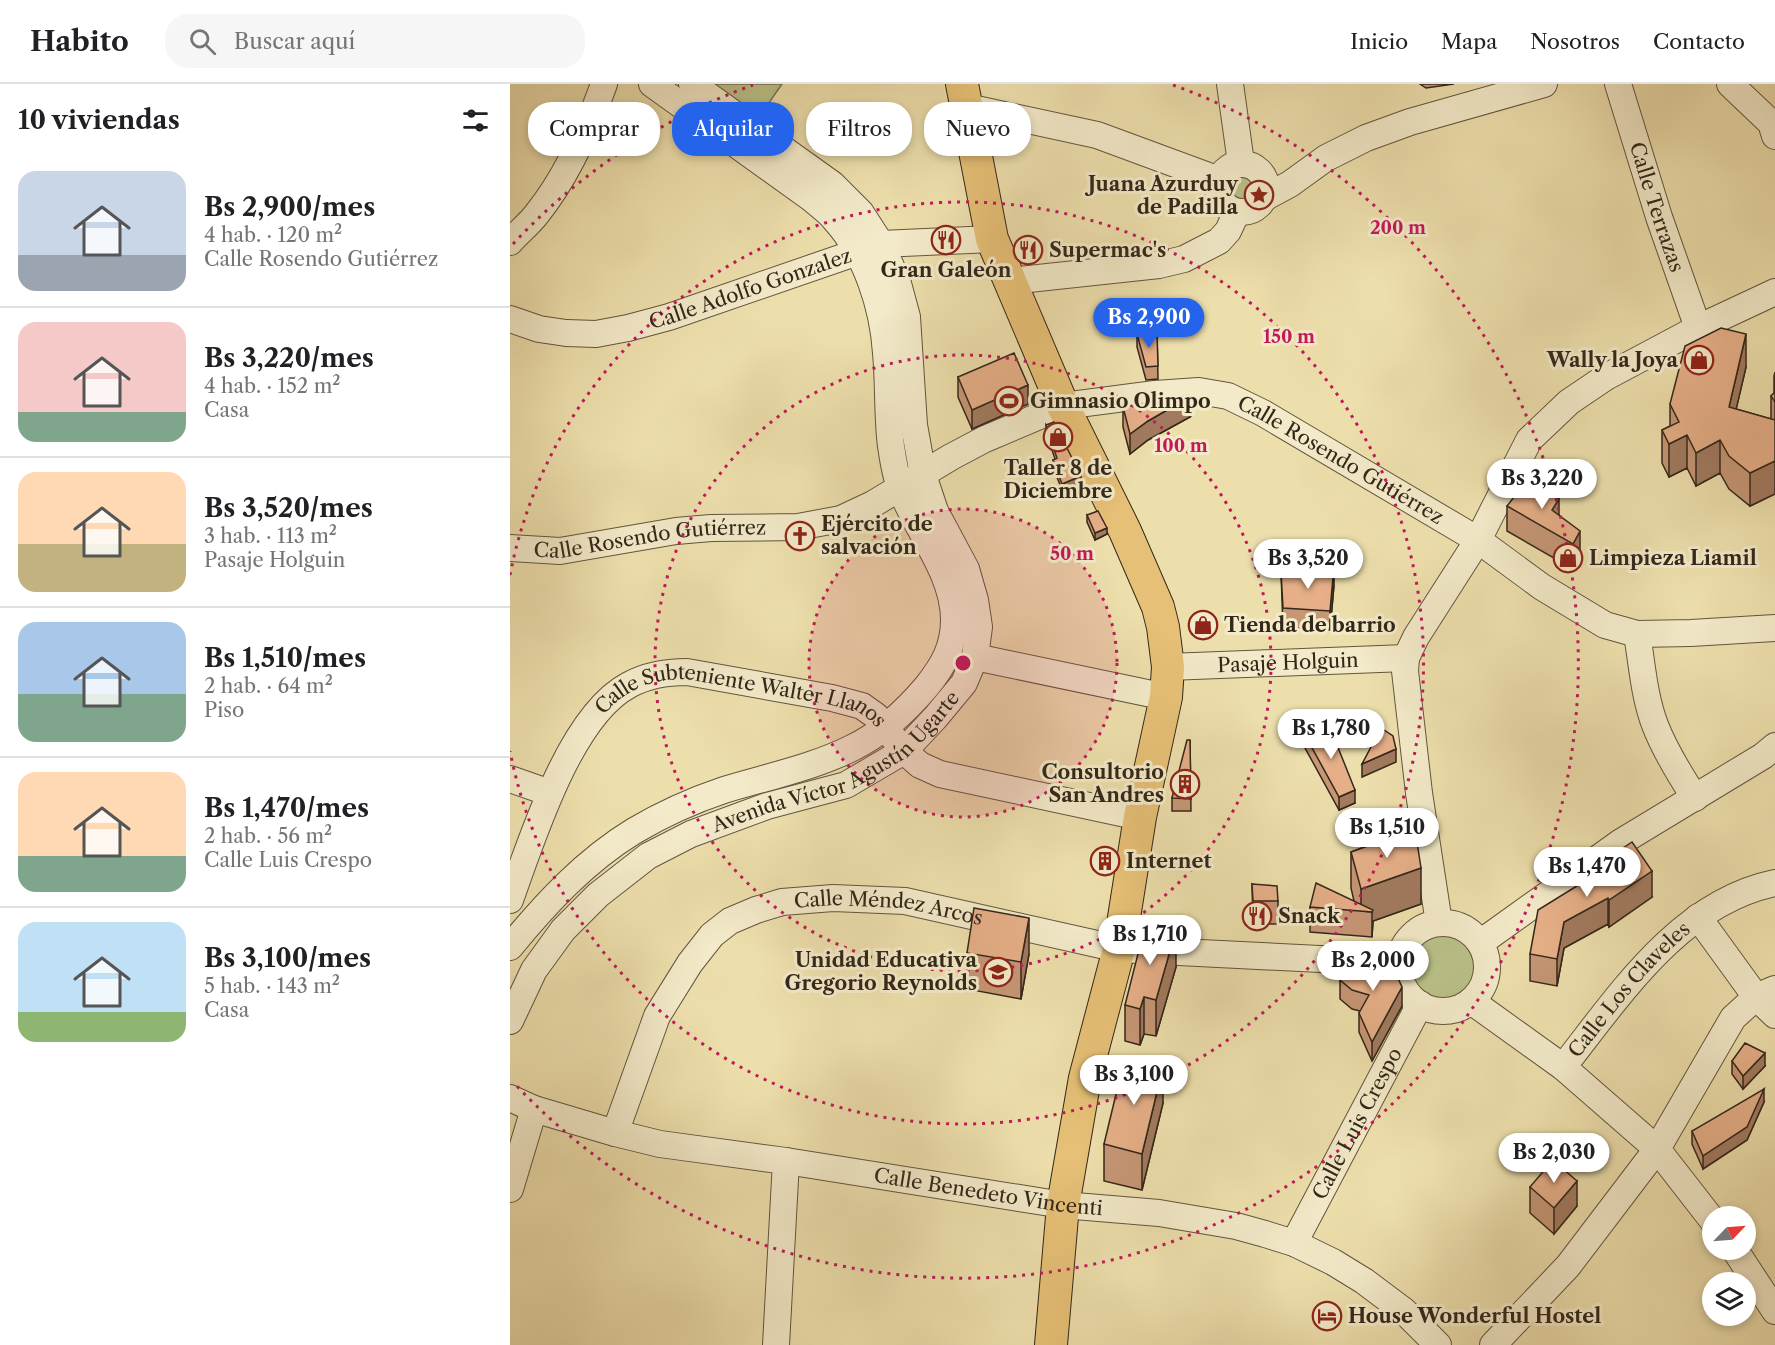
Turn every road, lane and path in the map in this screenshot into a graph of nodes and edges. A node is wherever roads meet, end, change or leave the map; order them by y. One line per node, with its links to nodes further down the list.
1 (604, 84): 15 (street)
2 (652, 84): 16 (street, Avenida Víctor Agustín Ugarte)
3 (692, 84): 16 (street, Avenida Víctor Agustín Ugarte)
4 (1230, 84): 10 (street)
5 (1544, 84): 12 (street)
6 (1618, 84): 20 (street, Calle Terrazas)
7 (1731, 84): 9 (street)
8 (965, 96): 11 (street); 14 (main road)
9 (1775, 136)
10 (1240, 163): 11 (street); 12 (street)
11 (1219, 180): 13 (street)
12 (1264, 198): 13 (street)
13 (1237, 212): 17 (street)
14 (992, 239): 16 (street, Calle Adolfo Gonzalez); 17 (main road)
15 (510, 242)
16 (869, 248): 19 (street, Calle Adolfo Gonzalez); 22 (street, Avenida Víctor Agustín Ugarte); 23 (street, Avenida Víctor Agustín Ugarte)
17 (1010, 281): 21 (main road)
18 (1775, 292): 20 (street)
19 (510, 319)
20 (1698, 328): 24 (street)
21 (1063, 406): 22 (street, Calle Rosendo Gutiérrez); 24 (street, Calle Rosendo Gutiérrez); 30 (main road)
22 (923, 476): 23 (street, Calle Rosendo Gutiérrez); 28 (street, Avenida Víctor Agustín Ugarte)
23 (900, 489): 25 (street, Calle Rosendo Gutiérrez); 31 (street, Avenida Víctor Agustín Ugarte)
24 (1478, 540): 27 (street, Calle Rosendo Gutiérrez); 29 (street)
25 (510, 548)
26 (1775, 628): 27 (street, Calle Rosendo Gutiérrez)
27 (1637, 634): 36 (street)
28 (975, 657): 30 (street, Pasaje Holguin); 33 (street, Avenida Víctor Agustín Ugarte)
29 (1406, 658): 30 (street, Pasaje Holguin); 41 (street)
30 (1167, 682): 37 (main road)
31 (885, 728): 33 (street, Calle Subteniente Walter Llanos); 35 (street, Calle Subteniente Walter Llanos); 43 (street, Avenida Víctor Agustín Ugarte)
32 (1775, 746): 36 (street)
33 (904, 751): 37 (street, Calle Subteniente Walter Llanos); 50 (street, Avenida Víctor Agustín Ugarte)
34 (510, 779): 35 (street)
35 (550, 793): 39 (street, Calle Subteniente Walter Llanos)
36 (1695, 798): 42 (street)
37 (1140, 817): 44 (main road)
38 (1775, 883): 40 (street, Calle Los Claveles)
39 (510, 900)
40 (1698, 917): 46 (street, Calle Los Claveles); 51 (street, Calle Los Claveles)
41 (1439, 923): 42 (street); 45 (street)
42 (1480, 943): 47 (street)
43 (510, 947)
44 (1119, 949): 45 (street, Calle Méndez Arcos); 54 (street, Calle Méndez Arcos); 58 (main road)
45 (1400, 963): 48 (street)
46 (1765, 993): 49 (street, Calle Los Claveles); 55 (street)
47 (1471, 1001): 48 (street); 51 (street)
48 (1420, 1004): 60 (street, Calle Luis Crespo)
49 (1775, 1014)
50 (510, 1021)
51 (1563, 1067): 55 (street)
52 (510, 1098): 53 (street, Calle Benedeto Vincenti)
53 (534, 1109): 54 (street, Calle Benedeto Vincenti); 57 (street)
54 (615, 1133): 56 (street, Calle Benedeto Vincenti)
55 (1658, 1149): 59 (street); 66 (street)
56 (786, 1161): 58 (street, Calle Benedeto Vincenti); 63 (street)
57 (510, 1189)
58 (1063, 1205): 60 (street, Calle Benedeto Vincenti); 64 (main road)
59 (1702, 1207)
60 (1294, 1243): 65 (street, Calle Benedeto Vincenti)
61 (1742, 1260): 62 (street)
62 (1775, 1311)
63 (776, 1345)
64 (1051, 1345)
65 (1438, 1345)
66 (1493, 1345)

